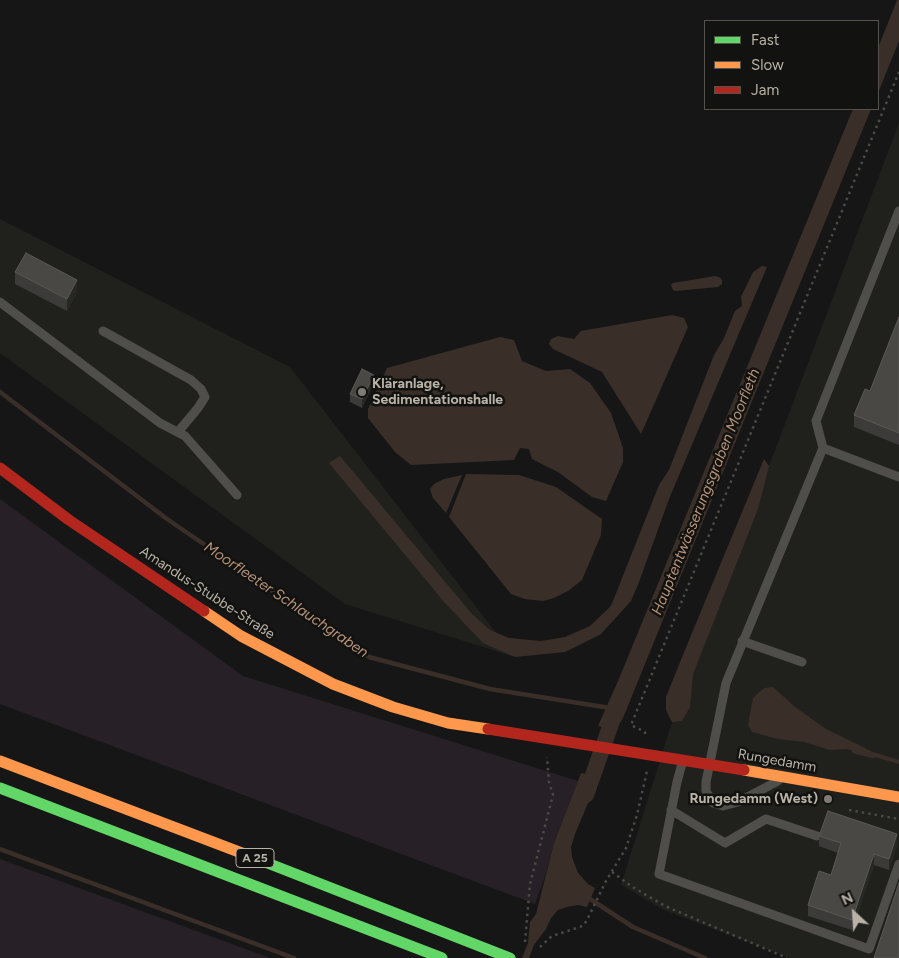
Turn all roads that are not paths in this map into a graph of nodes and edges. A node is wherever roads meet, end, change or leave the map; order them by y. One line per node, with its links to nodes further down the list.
1 (899, 211): 5 (lane)
2 (0, 302): 4 (lane)
3 (103, 331): 4 (lane)
4 (178, 432): 8 (lane)
5 (823, 448): 7 (lane); 9 (lane)
6 (0, 468): 11 (main road, Amandus-Stubbe-Straße)
7 (899, 478)
8 (237, 495)
9 (742, 641): 10 (lane); 14 (lane)
10 (802, 662)
11 (650, 754): 12 (main road, Rungedamm)
12 (683, 760): 14 (main road, Rungedamm); 18 (lane)
13 (0, 761): 22 (main road, A 25)
14 (711, 765): 15 (main road, Rungedamm); 15 (lane)
15 (784, 778): 17 (main road, Rungedamm)
16 (0, 788): 21 (main road, A 25)
17 (899, 797)
18 (671, 810): 19 (lane); 20 (lane)
19 (817, 836)
20 (899, 864)
21 (442, 958)
22 (510, 958)

